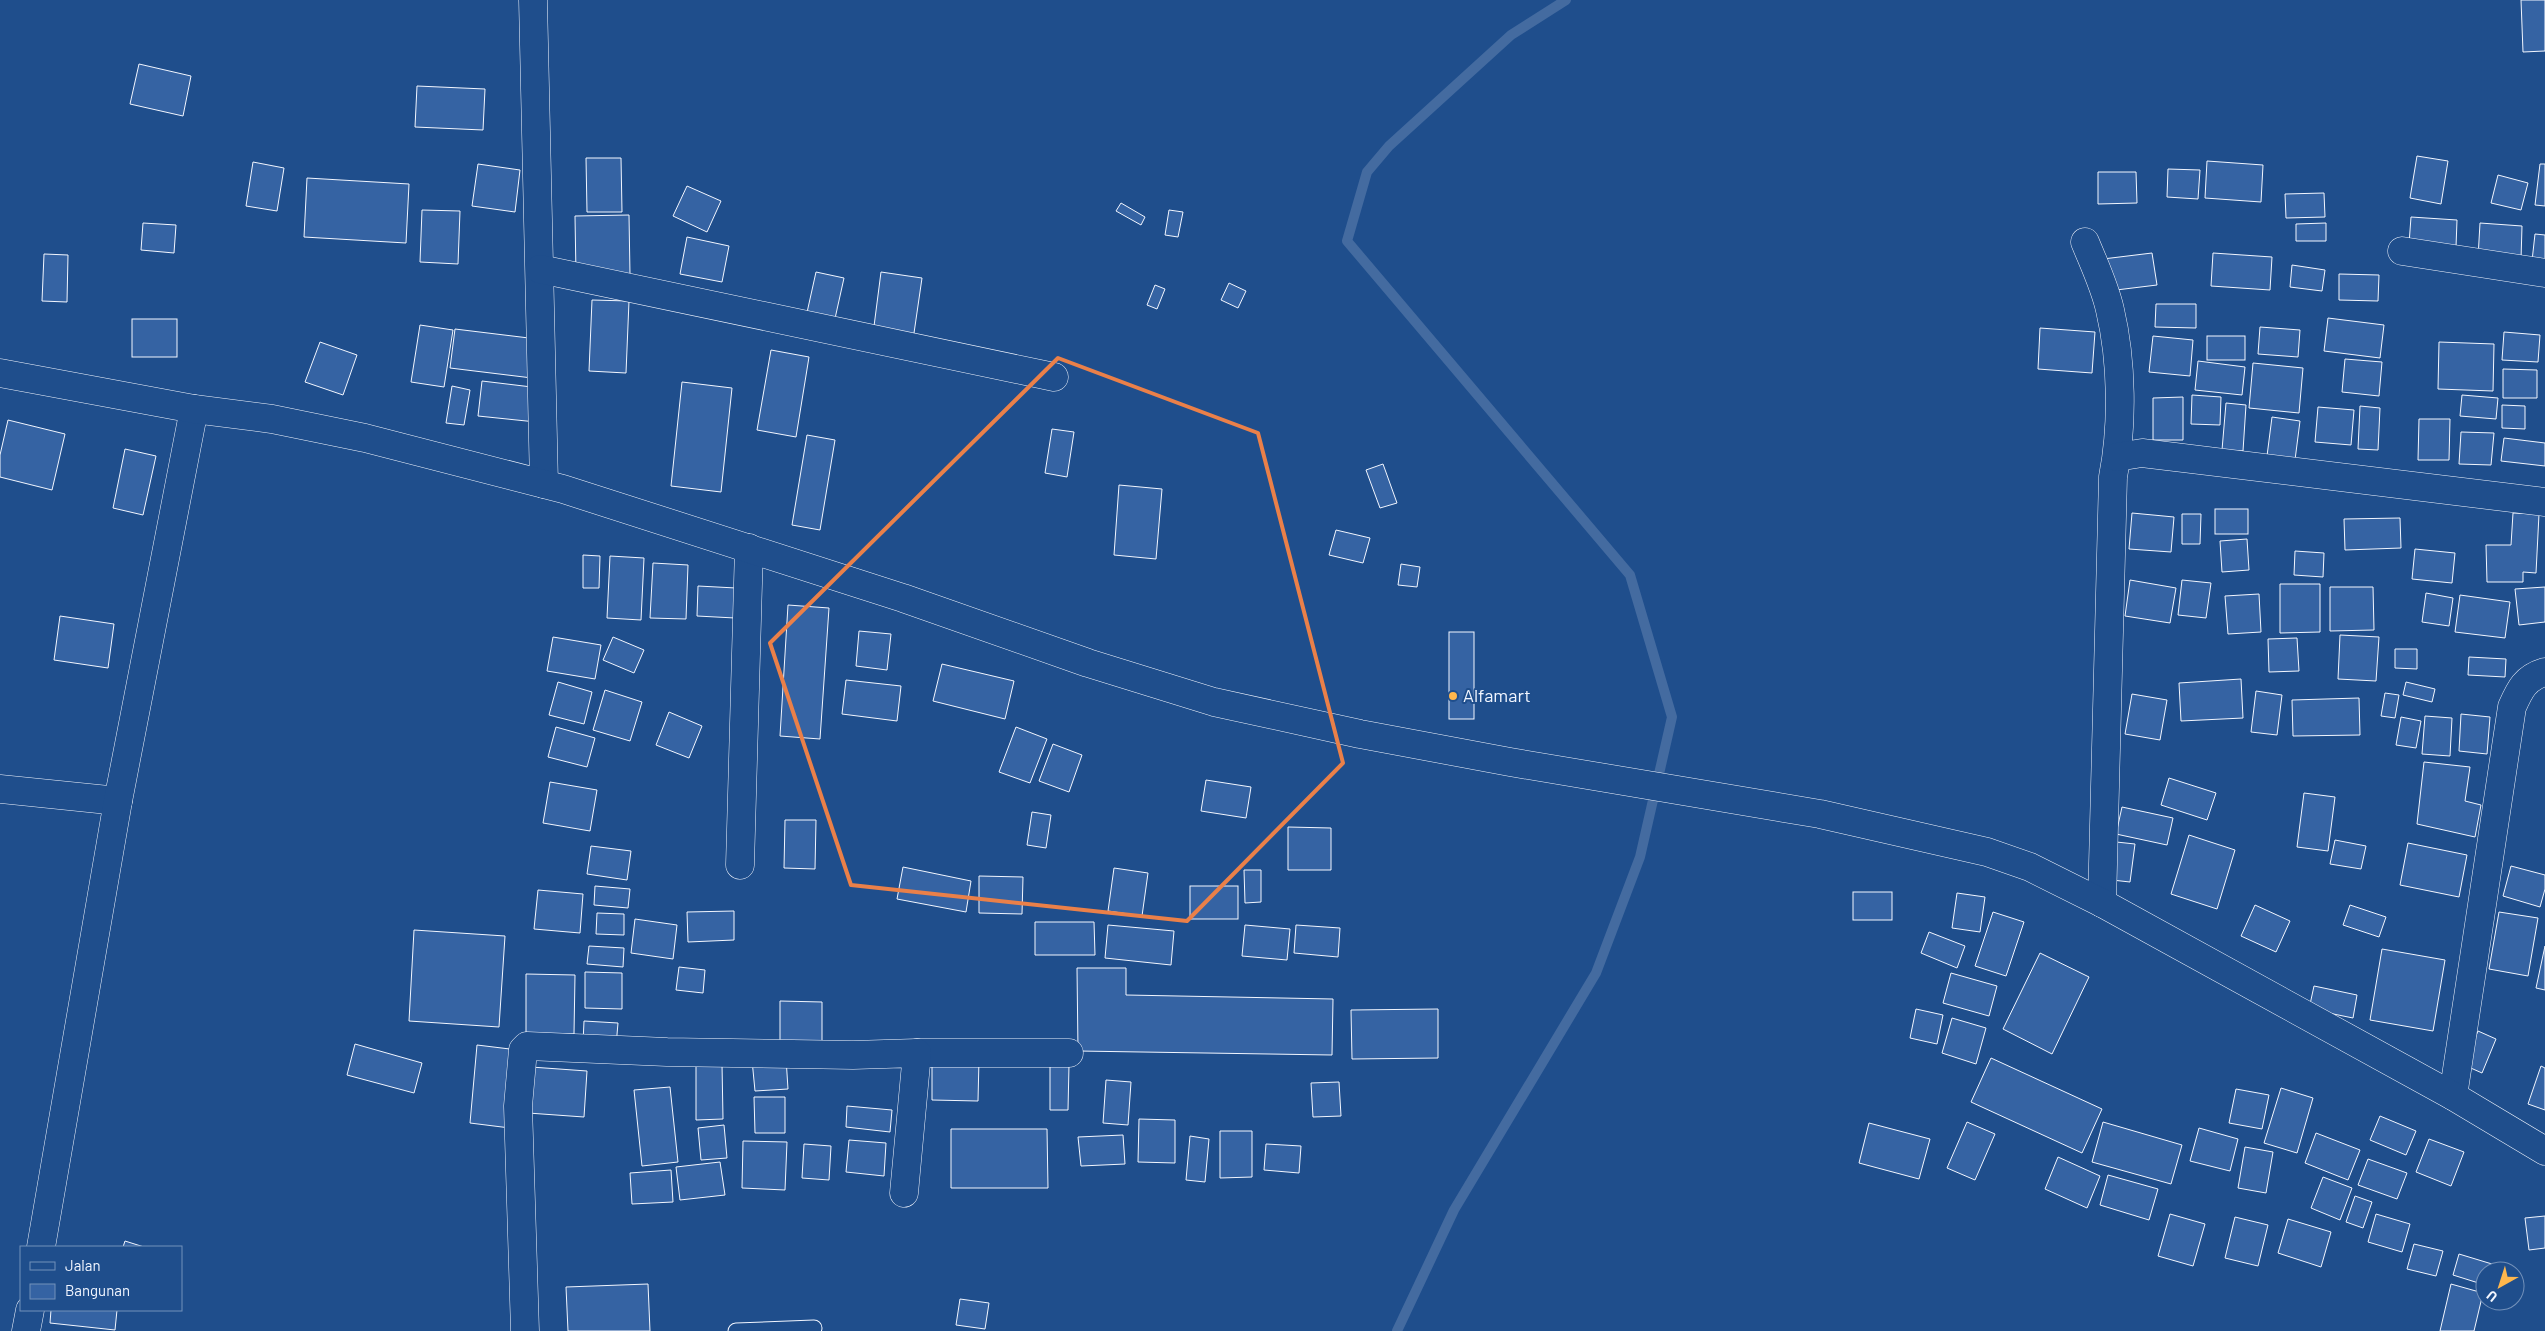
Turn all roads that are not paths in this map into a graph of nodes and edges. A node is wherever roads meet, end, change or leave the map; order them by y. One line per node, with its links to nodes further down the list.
1 (533, 0): 4 (street)
2 (2086, 242): 9 (street)
3 (2402, 251): 5 (street)
4 (540, 269): 7 (street); 10 (street)
5 (2545, 273)
6 (0, 373): 8 (street)
7 (1054, 377)
8 (194, 409): 10 (street); 15 (street)
9 (2117, 457): 11 (street); 17 (street)
10 (544, 484): 12 (street)
11 (2545, 502)
12 (749, 548): 16 (street); 17 (street)
13 (2545, 672): 20 (street)
14 (0, 789): 15 (street)
15 (118, 801): 23 (street)
16 (740, 865)
17 (2102, 903): 20 (street)
18 (917, 1053): 19 (street); 22 (street); 27 (street)
19 (1069, 1053)
20 (2453, 1096): 21 (street)
21 (2545, 1151)
22 (904, 1193)
23 (41, 1246)
24 (30, 1311): 26 (street)
25 (814, 1328): 28 (lane)
26 (26, 1331)
27 (524, 1331)
28 (736, 1331)

